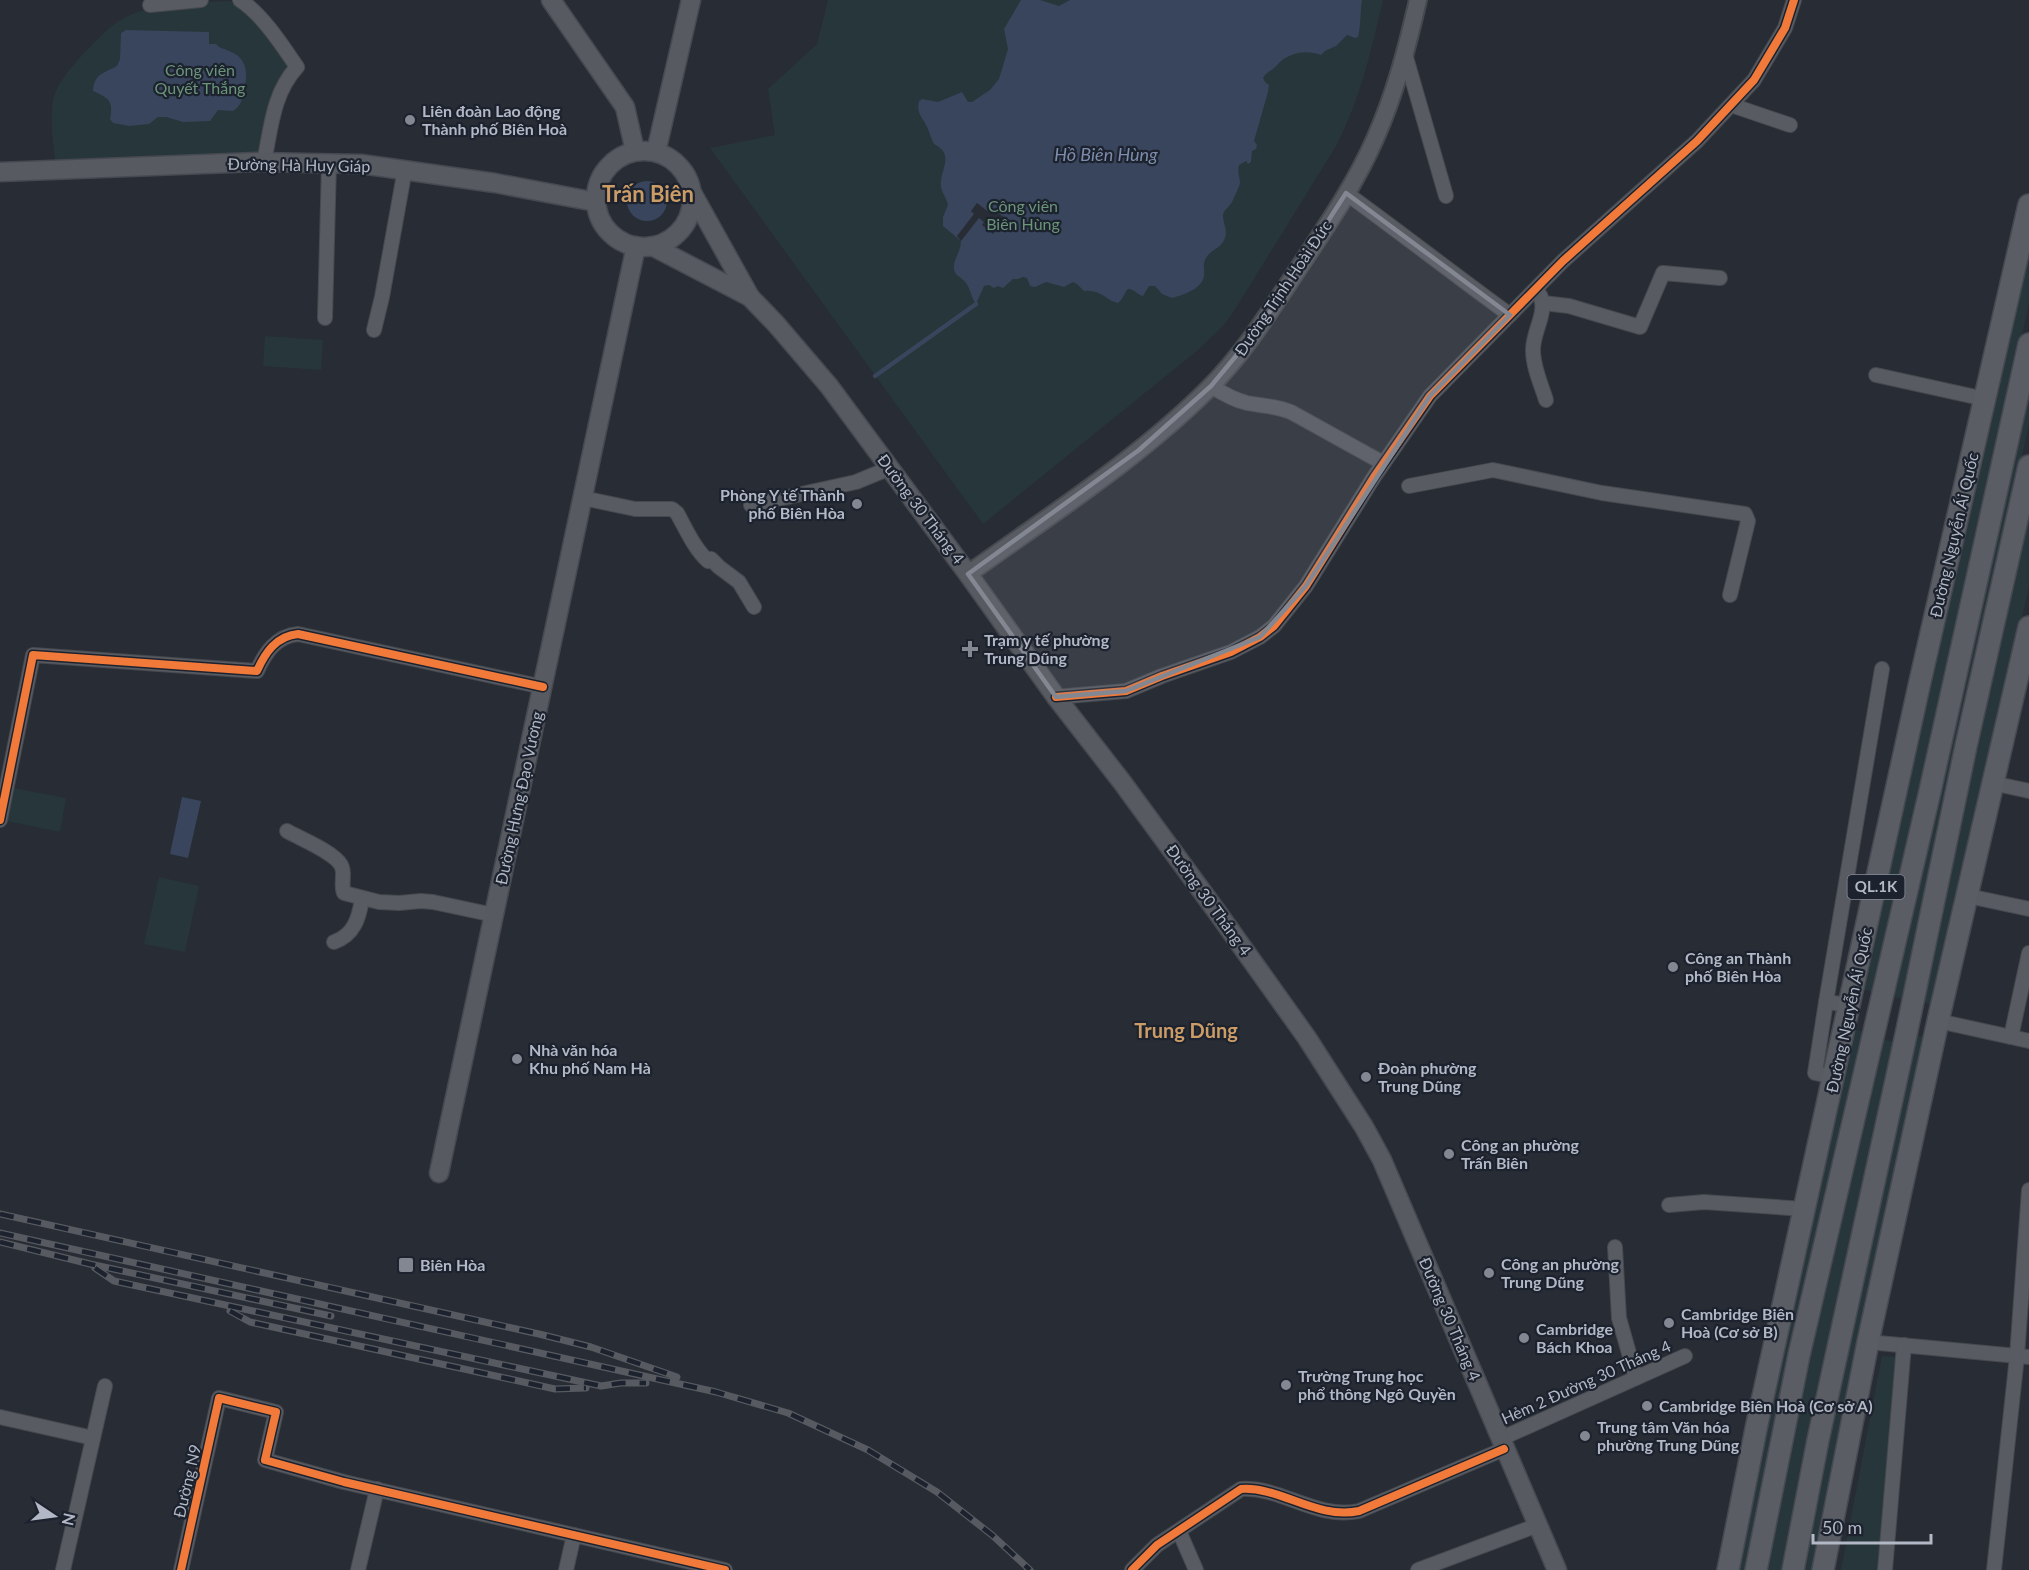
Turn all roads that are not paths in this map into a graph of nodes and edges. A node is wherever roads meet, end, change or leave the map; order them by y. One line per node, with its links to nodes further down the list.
1 (201, 0): 7 (street)
2 (240, 0): 13 (street)
3 (551, 0): 11 (main road)
4 (691, 0): 12 (main road)
5 (1418, 0): 8 (street, Đường Trịnh Hoài Đức)
6 (1794, 0): 9 (street)
7 (150, 5)
8 (1405, 54): 18 (street, Đường Trịnh Hoài Đức); 19 (street)
9 (1731, 105): 10 (street); 24 (street)
10 (1790, 125)
11 (635, 152): 12 (main road); 20 (main road)
12 (656, 152): 17 (main road)
13 (264, 162): 14 (main road, Đường Hà Huy Giáp); 16 (main road, Đường Hà Huy Giáp)
14 (329, 163): 15 (main road, Đường Hà Huy Giáp); 28 (street)
15 (405, 169): 20 (main road, Đường Hà Huy Giáp); 29 (street)
16 (0, 172)
17 (691, 191): 22 (main road); 25 (main road, Đường 30 Tháng 4)
18 (1346, 193): 27 (street); 32 (street, Đường Trịnh Hoài Đức)
19 (1446, 196)
20 (596, 202): 22 (main road)
21 (2029, 205): 33 (main road, Đường Nguyễn Ái Quốc / QL.1K)
22 (644, 246): 25 (main road, Đường 30 Tháng 4); 39 (main road, Đường Hưng Đạo Vương)
23 (1720, 278): 26 (street)
24 (1537, 288): 26 (street); 27 (street)
25 (750, 297): 37 (main road, Đường 30 Tháng 4)
26 (1544, 303): 34 (street)
27 (1510, 315): 35 (street)
28 (325, 318)
29 (374, 330)
30 (2029, 344): 60 (main road, Đường Nguyễn Ái Quốc / QL.1K)
31 (1876, 375): 33 (street)
32 (1211, 387): 35 (street); 41 (street, Đường Trịnh Hoài Đức)
33 (1985, 399): 59 (main road, Đường Nguyễn Ái Quốc / QL.1K)
34 (1546, 400)
35 (1383, 464): 47 (street)
36 (2029, 466): 61 (main road)
37 (890, 468): 40 (street); 41 (main road, Đường 30 Tháng 4)
38 (1409, 486): 42 (street)
39 (584, 498): 43 (street); 46 (main road, Đường Hưng Đạo Vương)
40 (751, 505)
41 (969, 574): 47 (main road, Đường 30 Tháng 4)
42 (1730, 595)
43 (754, 607)
44 (2029, 627): 48 (main road)
45 (1882, 669): 58 (street)
46 (543, 687): 50 (street); 55 (main road, Đường Hưng Đạo Vương)
47 (1056, 697): 79 (main road, Đường 30 Tháng 4)
48 (1992, 783): 49 (street); 52 (main road)
49 (2029, 791)
50 (0, 820)
51 (287, 831): 53 (street)
52 (1968, 897): 54 (street); 62 (main road)
53 (362, 899): 55 (street); 56 (street)
54 (2029, 909)
55 (494, 915): 66 (main road, Đường Hưng Đạo Vương)
56 (334, 942)
57 (2029, 953): 63 (street)
58 (1826, 1002): 59 (street); 65 (street)
59 (1850, 1005): 60 (main road); 65 (main road, Đường Nguyễn Ái Quốc / QL.1K)
60 (1878, 1010): 61 (main road); 94 (main road, Đường Nguyễn Ái Quốc / QL.1K)
61 (1910, 1016): 62 (main road); 95 (main road)
62 (1938, 1021): 63 (street); 71 (main road)
63 (2011, 1037): 64 (street)
64 (2029, 1041)
65 (1834, 1077): 69 (main road, Đường Nguyễn Ái Quốc / QL.1K)
66 (439, 1173)
67 (2029, 1190): 74 (street)
68 (1669, 1205): 69 (street)
69 (1804, 1209): 93 (main road, Đường Nguyễn Ái Quốc / QL.1K)
70 (1615, 1247): 75 (street)
71 (1868, 1342): 72 (street); 96 (main road)
72 (1904, 1346): 74 (street); 97 (street)
73 (1685, 1356): 75 (street, Hẻm 2 Đường 30 Tháng 4)
74 (2023, 1356): 98 (street)
75 (1636, 1378): 79 (street, Hẻm 2 Đường 30 Tháng 4)
76 (105, 1386): 78 (street)
77 (0, 1418): 78 (street)
78 (93, 1438): 84 (street)
79 (1502, 1444): 81 (main road, Đường 30 Tháng 4); 82 (street, Hẻm 2 Đường 30 Tháng 4)
80 (377, 1489): 83 (street); 85 (street, Đường N9); 86 (street)
81 (1538, 1525): 91 (street); 92 (main road, Đường 30 Tháng 4)
82 (1179, 1531): 89 (street, Hẻm 2 Đường 30 Tháng 4); 90 (street)
83 (574, 1535): 87 (street); 88 (street)
84 (63, 1570)
85 (181, 1570)
86 (358, 1570)
87 (566, 1570)
88 (725, 1570)
89 (1132, 1570)
90 (1196, 1570)
91 (1418, 1570)
92 (1557, 1570)
93 (1728, 1570)
94 (1756, 1570)
95 (1793, 1570)
96 (1823, 1570)
97 (1885, 1570)
98 (1994, 1570)

